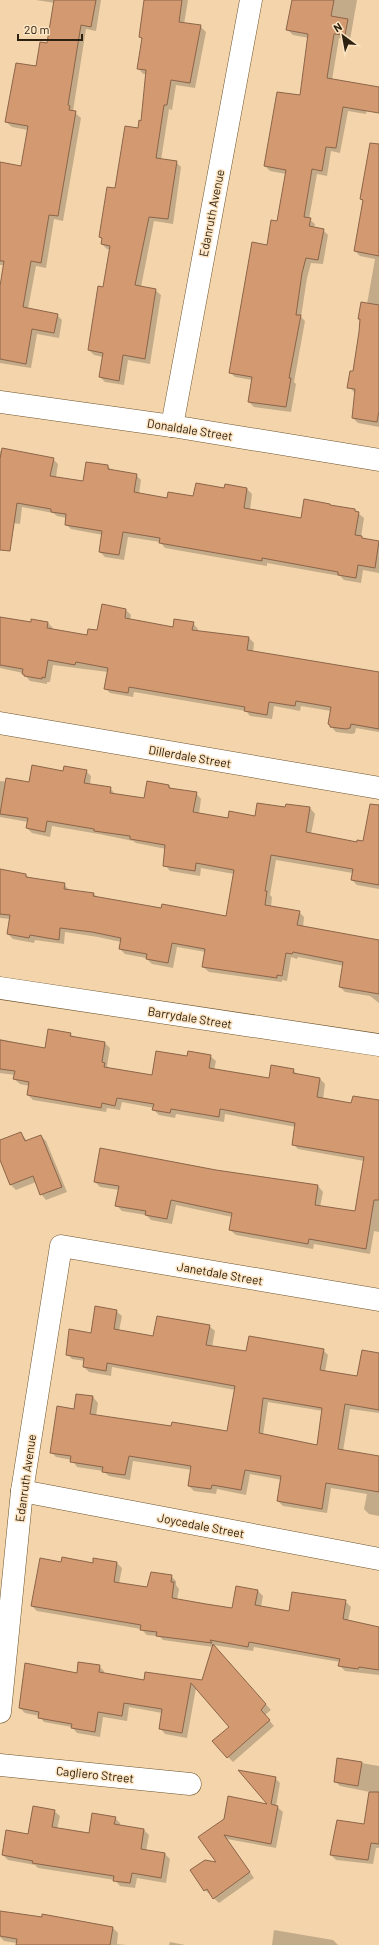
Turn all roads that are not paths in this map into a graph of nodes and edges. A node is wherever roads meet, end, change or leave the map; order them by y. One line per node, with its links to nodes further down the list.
1 (251, 0): 3 (street, Edanruth Avenue)
2 (0, 402): 3 (street, Donaldale Street)
3 (172, 426): 4 (street, Donaldale Street)
4 (379, 460)
5 (0, 723): 6 (street, Dillerdale Street)
6 (379, 788)
7 (0, 988): 8 (street, Barrydale Street)
8 (379, 1045)
9 (61, 1246): 10 (street, Janetdale Street); 11 (street, Edanruth Avenue)
10 (379, 1300)
11 (22, 1491): 12 (street, Joycedale Street); 13 (street, Edanruth Avenue)
12 (379, 1559)
13 (0, 1712)
14 (0, 1765): 15 (street, Cagliero Street)
15 (190, 1784)

